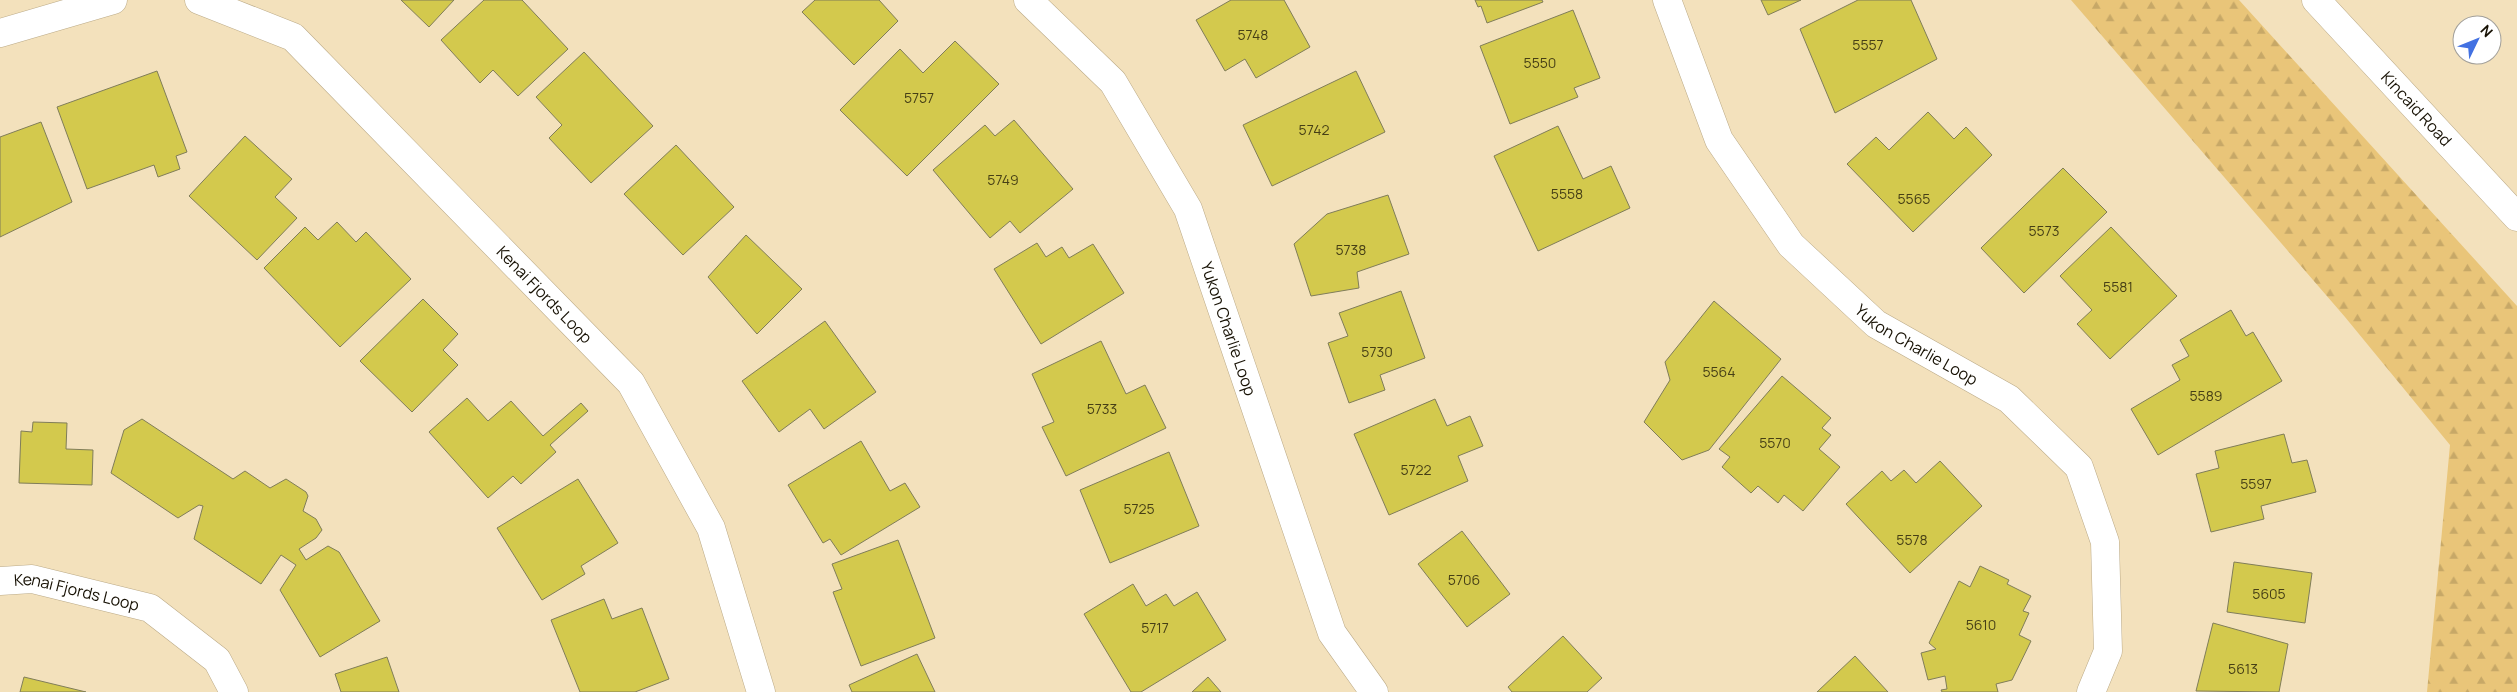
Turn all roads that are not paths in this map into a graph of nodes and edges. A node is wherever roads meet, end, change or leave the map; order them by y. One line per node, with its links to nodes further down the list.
1 (113, 0): 6 (street)
2 (199, 0): 10 (street, Kenai Fjords Loop)
3 (1028, 0): 11 (street, Yukon Charlie Loop)
4 (1667, 0): 12 (street, Yukon Charlie Loop)
5 (2316, 0): 7 (street, Kincaid Road)
6 (0, 33)
7 (2517, 217)
8 (0, 581): 9 (street, Kenai Fjords Loop)
9 (234, 692)
10 (761, 692)
11 (1374, 692)
12 (2091, 692)

